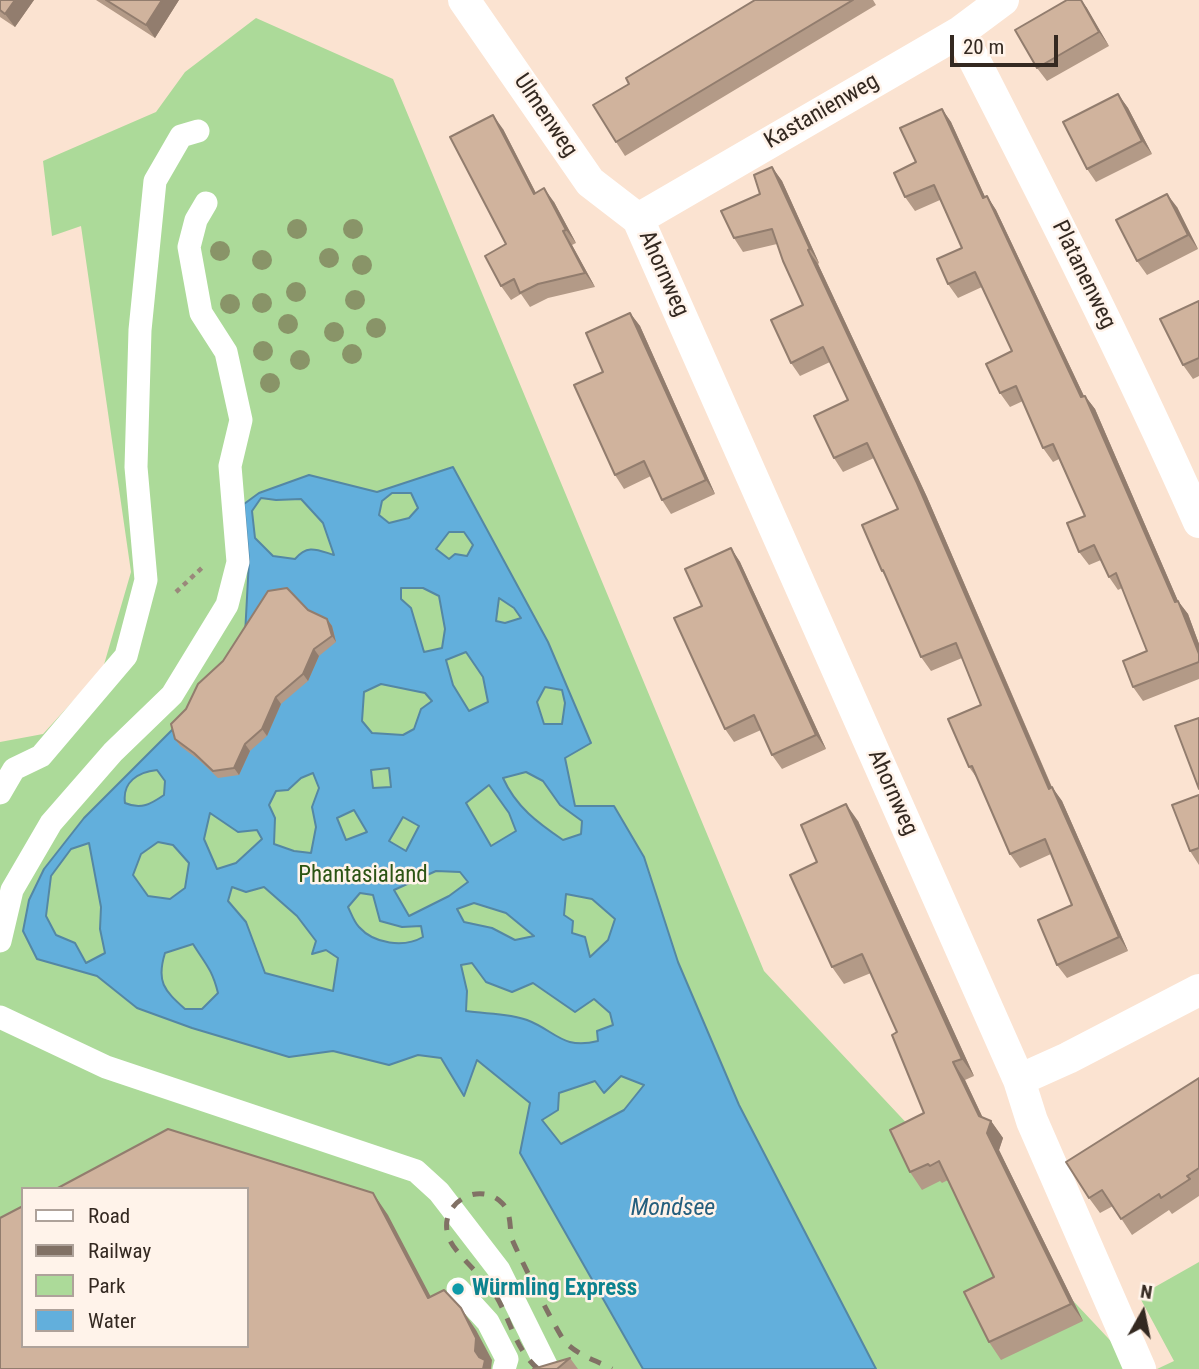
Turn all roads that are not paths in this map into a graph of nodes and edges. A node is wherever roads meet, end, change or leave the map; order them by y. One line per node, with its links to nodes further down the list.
1 (464, 0): 6 (street, Ulmenweg)
2 (1003, 0): 3 (street, Kastanienweg)
3 (960, 32): 6 (street, Kastanienweg); 7 (street, Platanenweg)
4 (198, 131): 8 (street)
5 (206, 203): 9 (street)
6 (638, 219): 12 (street, Ahornweg)
7 (1199, 522)
8 (0, 793)
9 (0, 941)
10 (1199, 990): 12 (street)
11 (0, 1017): 15 (street)
12 (1018, 1080): 16 (street, Ahornweg)
13 (458, 1289): 14 (street)
14 (504, 1369)
15 (548, 1369)
16 (1140, 1369)

